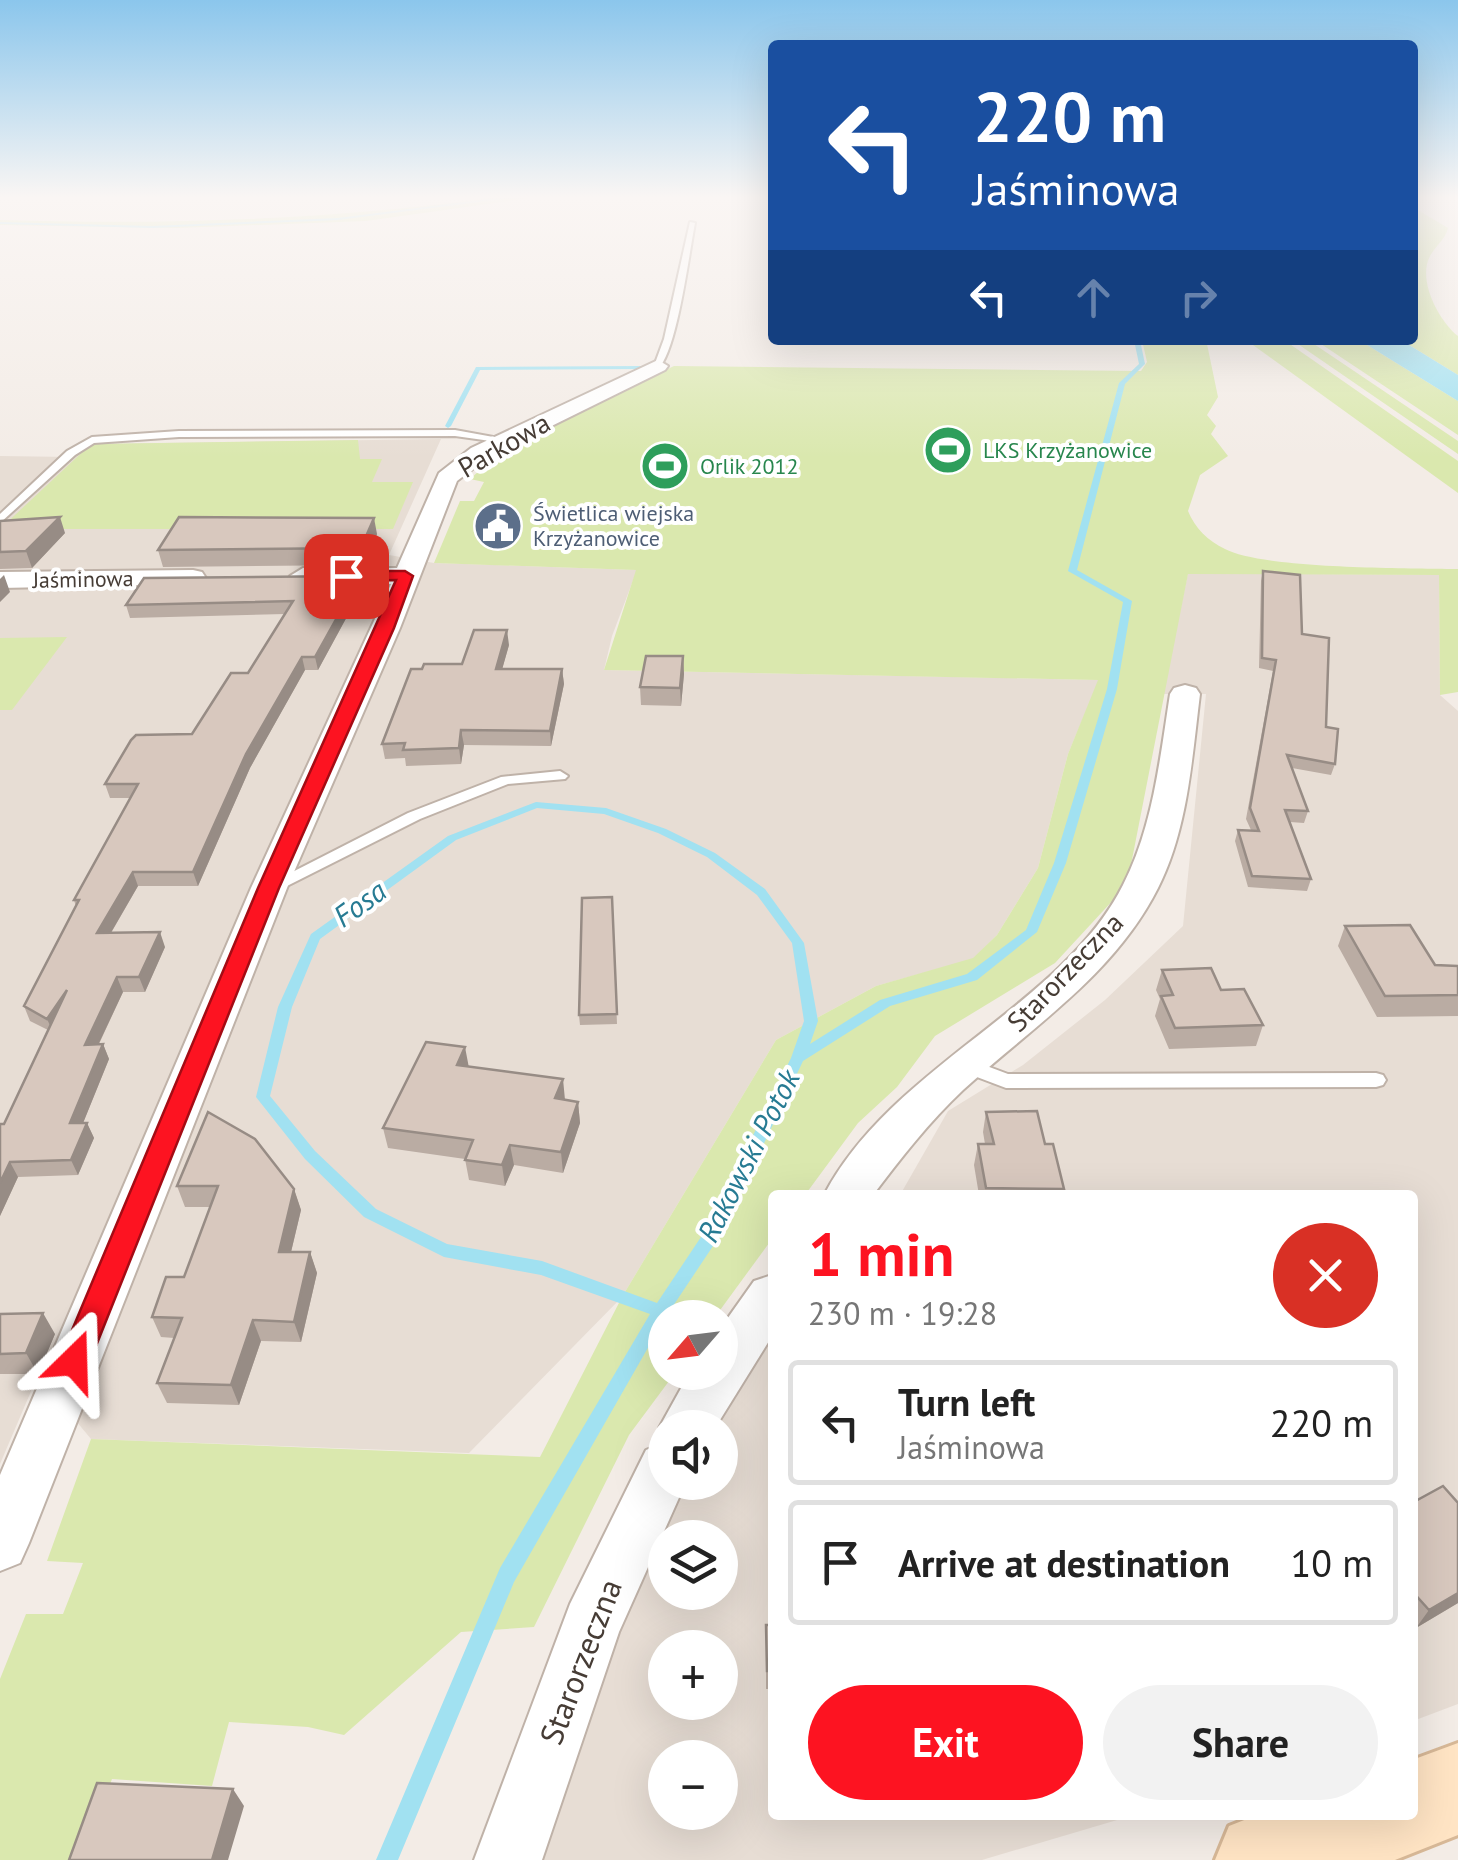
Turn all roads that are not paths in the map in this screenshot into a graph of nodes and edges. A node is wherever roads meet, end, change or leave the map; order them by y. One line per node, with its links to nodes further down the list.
1 (679, 284): 2 (lane, Parkowa)
2 (658, 366): 3 (street, Parkowa)
3 (505, 440): 4 (lane); 6 (street, Parkowa)
4 (0, 520)
5 (279, 576): 6 (street)
6 (405, 576): 11 (street, Parkowa)
7 (220, 577): 8 (street, Jaśminowa)
8 (0, 580)
9 (1185, 694): 12 (street, Starorzeczna)
10 (560, 776): 11 (lane)
11 (268, 888): 18 (street, Parkowa)
12 (968, 1066): 13 (lane); 14 (street, Starorzeczna)
13 (1376, 1080)
14 (851, 1190)
15 (768, 1302): 16 (street)
16 (738, 1346)
17 (650, 1500): 22 (street, Starorzeczna)
18 (0, 1543)
19 (1458, 1789): 20 (street)
20 (1418, 1805)
21 (1377, 1820): 23 (street)
22 (508, 1860)
23 (1264, 1860)

